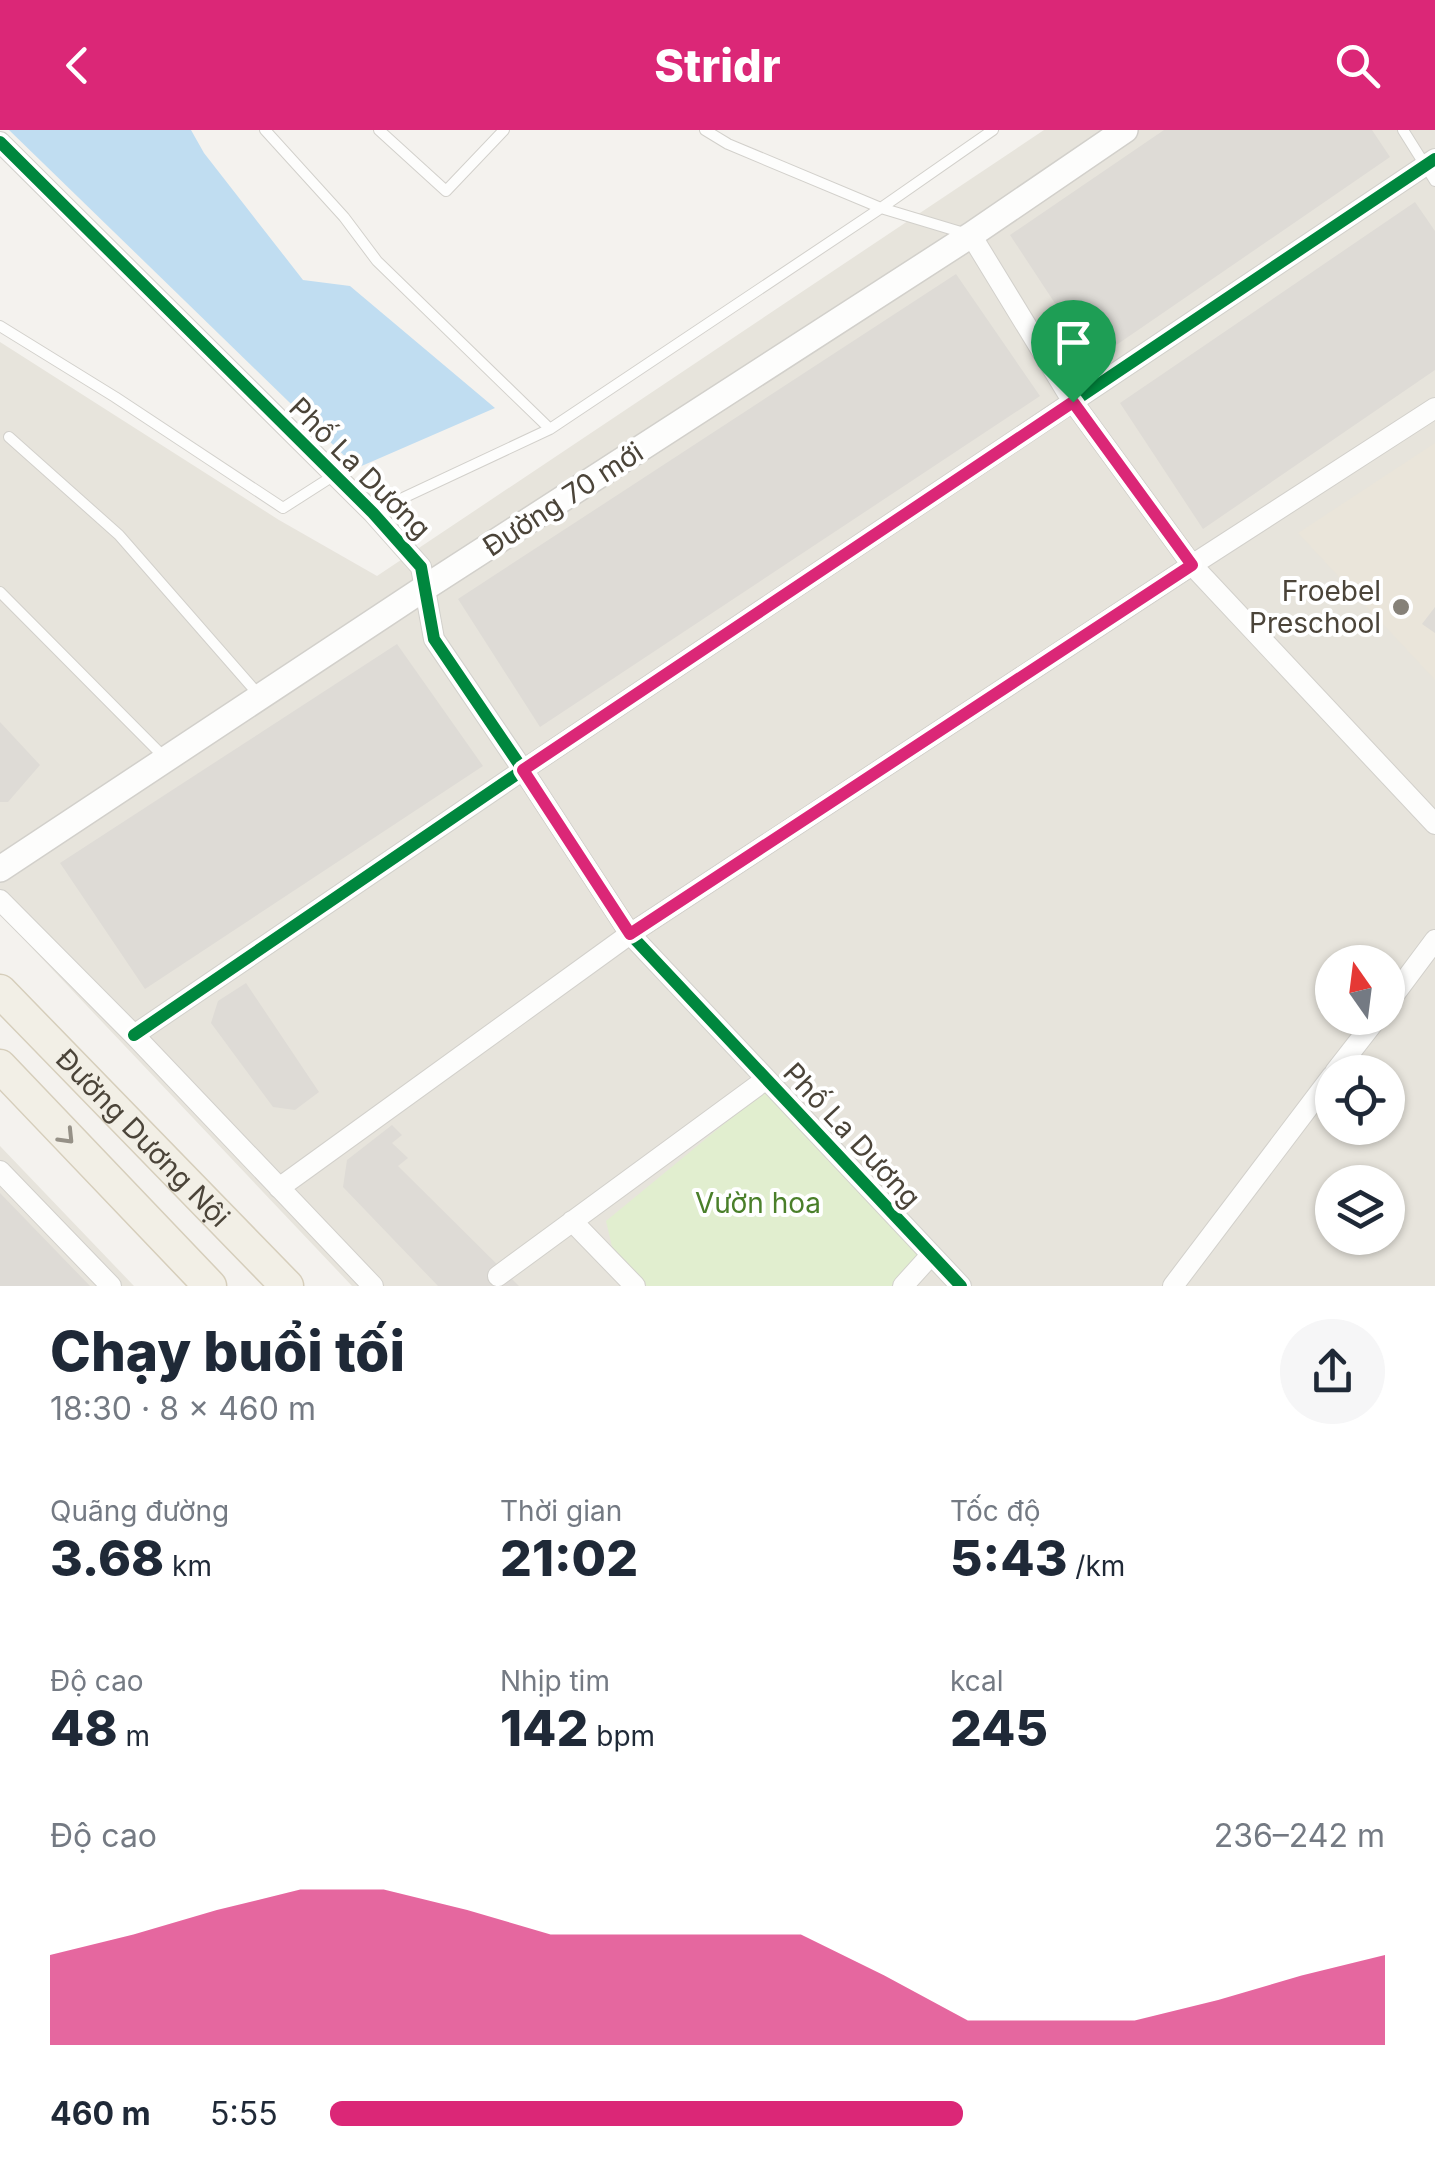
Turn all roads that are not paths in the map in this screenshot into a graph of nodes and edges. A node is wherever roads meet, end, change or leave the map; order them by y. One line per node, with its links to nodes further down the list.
1 (265, 130): 15 (lane)
2 (379, 130): 3 (lane)
3 (504, 130)
4 (705, 130): 10 (lane)
5 (992, 130): 10 (lane)
6 (1126, 130): 11 (street, Đường 70 mới)
7 (1403, 130): 9 (lane)
8 (0, 142): 17 (street, Phố La Dương)
9 (1431, 169): 13 (street)
10 (881, 208): 11 (lane); 15 (lane)
11 (971, 236): 13 (street); 20 (street, Đường 70 mới)
12 (0, 326): 17 (lane)
13 (1073, 402): 19 (street); 24 (street)
14 (1435, 408): 19 (street)
15 (550, 429): 18 (lane)
16 (9, 436): 22 (lane)
17 (334, 476): 18 (street, Phố La Dương)
18 (372, 513): 20 (street, Phố La Dương)
19 (1192, 565): 25 (street); 28 (street)
20 (426, 587): 22 (street, Đường 70 mới); 24 (street, Phố La Dương)
21 (0, 592): 23 (lane)
22 (260, 696): 23 (street, Đường 70 mới)
23 (165, 758): 26 (street, Đường 70 mới)
24 (523, 770): 28 (street, Phố La Dương); 32 (street)
25 (1435, 824)
26 (0, 868)
27 (0, 900): 32 (street)
28 (630, 934): 34 (street, Phố La Dương); 37 (street)
29 (1435, 940): 30 (street)
30 (1405, 980)
31 (0, 991): 43 (main road, Đường Dương Nội)
32 (134, 1036): 37 (street)
33 (0, 1066): 42 (main road, Đường Dương Nội, one-way to 42)
34 (765, 1080): 38 (street); 39 (street, Phố La Dương)
35 (1315, 1099): 48 (street)
36 (0, 1172): 41 (street)
37 (279, 1188): 44 (street)
38 (572, 1222): 40 (street); 45 (street)
39 (931, 1256): 46 (street); 47 (street, Phố La Dương)
40 (498, 1276)
41 (111, 1286)
42 (210, 1286)
43 (287, 1286)
44 (372, 1286)
45 (635, 1286)
46 (903, 1286)
47 (960, 1286)
48 (1173, 1286)

